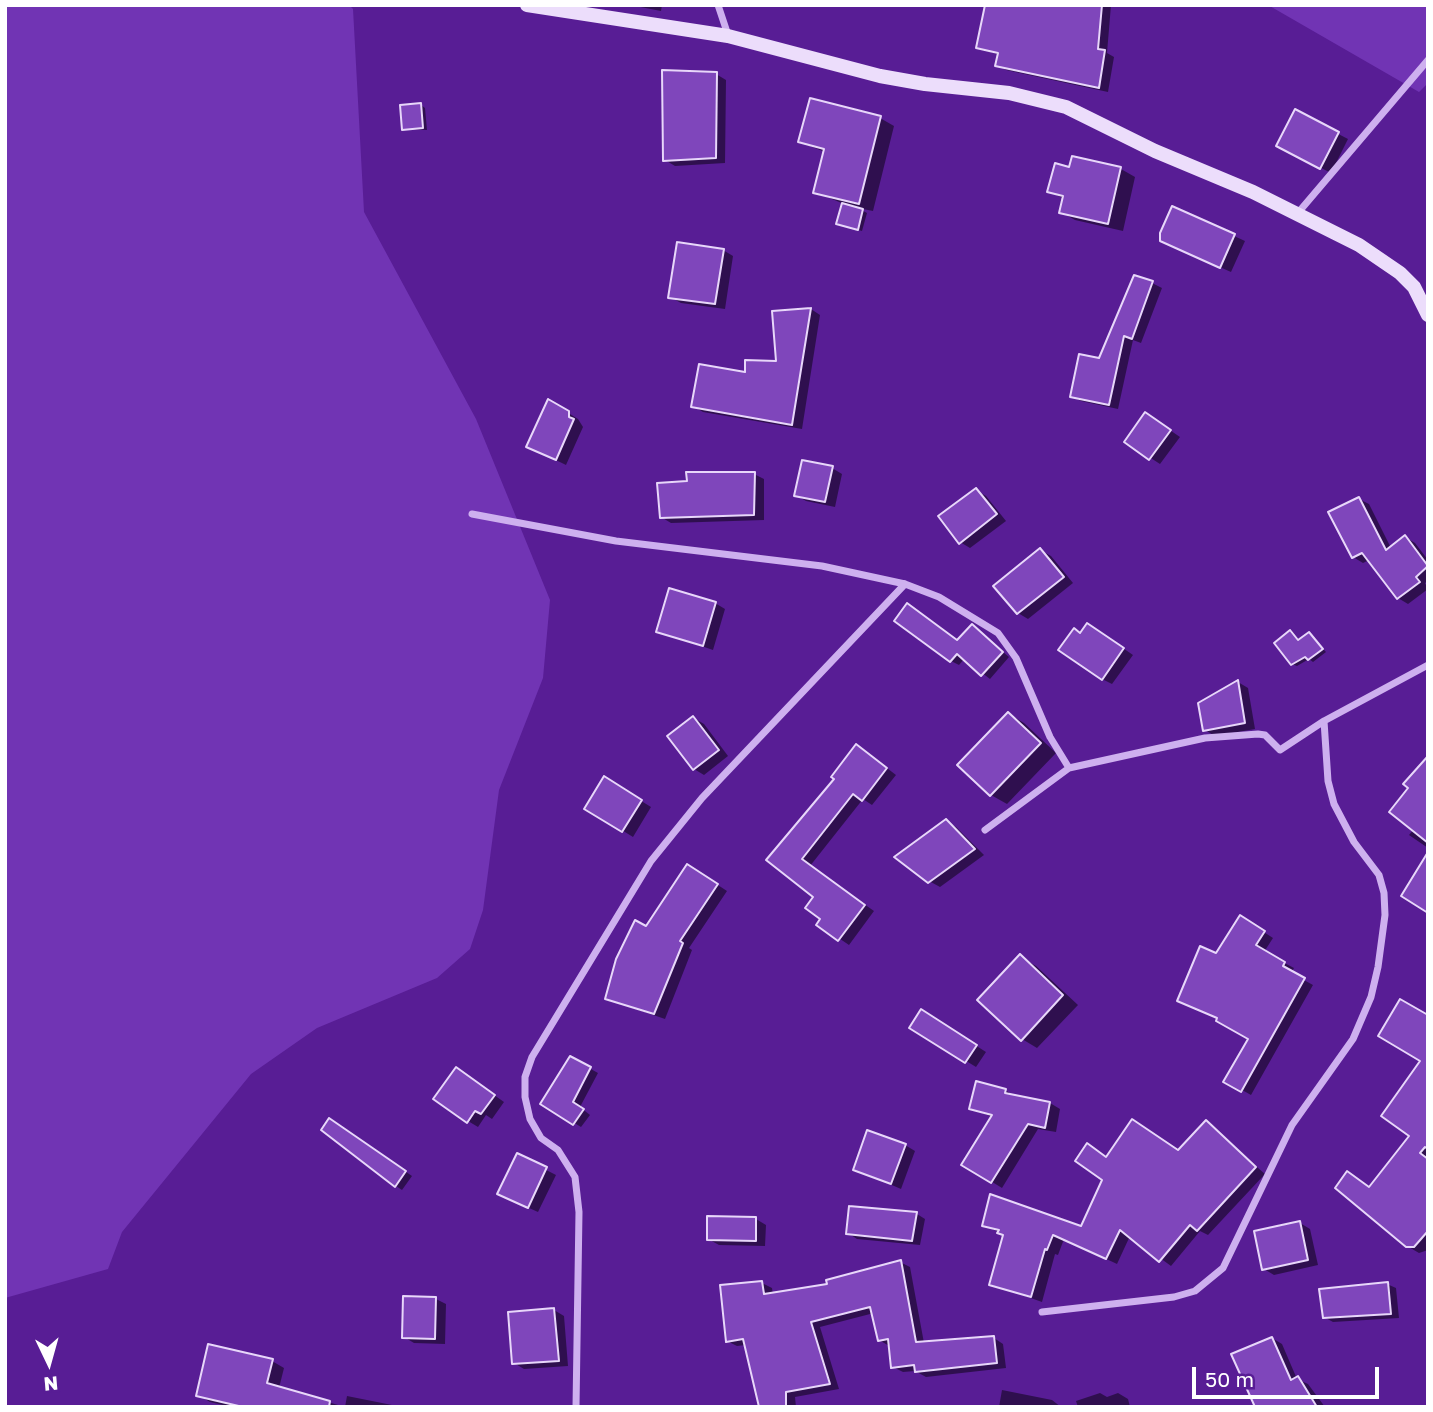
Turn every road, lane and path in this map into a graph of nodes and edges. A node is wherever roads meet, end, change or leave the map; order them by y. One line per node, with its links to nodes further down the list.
1 (527, 5): 3 (street)
2 (719, 5): 3 (street)
3 (728, 36): 5 (street)
4 (1428, 60): 5 (street)
5 (1297, 214): 6 (street)
6 (1428, 315)
7 (472, 514): 8 (street)
8 (905, 584): 11 (street); 14 (street)
9 (1428, 665): 10 (street)
10 (1324, 721): 11 (street); 13 (street)
11 (1069, 768): 12 (street)
12 (985, 830)
13 (1042, 1312)
14 (576, 1407)

